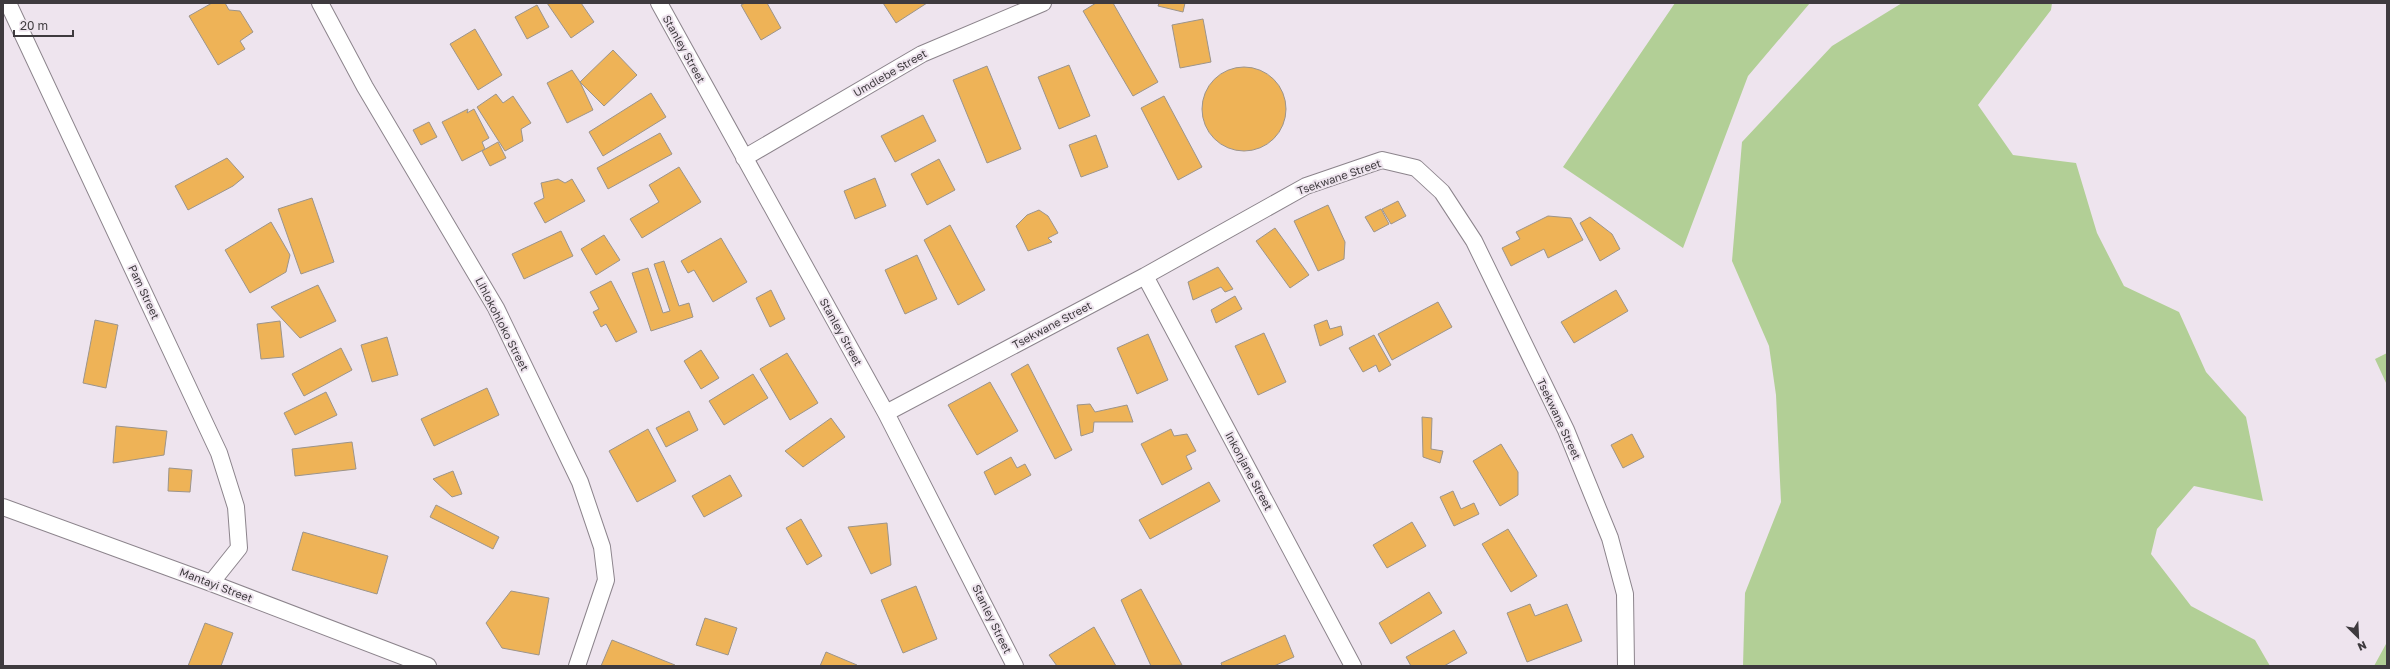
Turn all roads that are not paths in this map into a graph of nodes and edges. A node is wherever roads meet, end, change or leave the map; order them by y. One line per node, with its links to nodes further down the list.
1 (8, 3): 9 (street, Pam Street)
2 (320, 3): 11 (street, Lihlokohloko Street)
3 (659, 3): 5 (street, Stanley Street)
4 (1043, 3): 5 (street, Umdlebe Street)
5 (744, 158): 7 (street, Stanley Street)
6 (1145, 276): 7 (street, Tsekwane Street); 13 (street, Inkonjane Street); 14 (street, Tsekwane Street)
7 (886, 413): 12 (street, Stanley Street)
8 (3, 508): 9 (street, Mantayi Street)
9 (212, 583): 10 (street, Mantayi Street)
10 (428, 666)
11 (577, 666)
12 (1015, 666)
13 (1353, 666)
14 (1626, 666)

